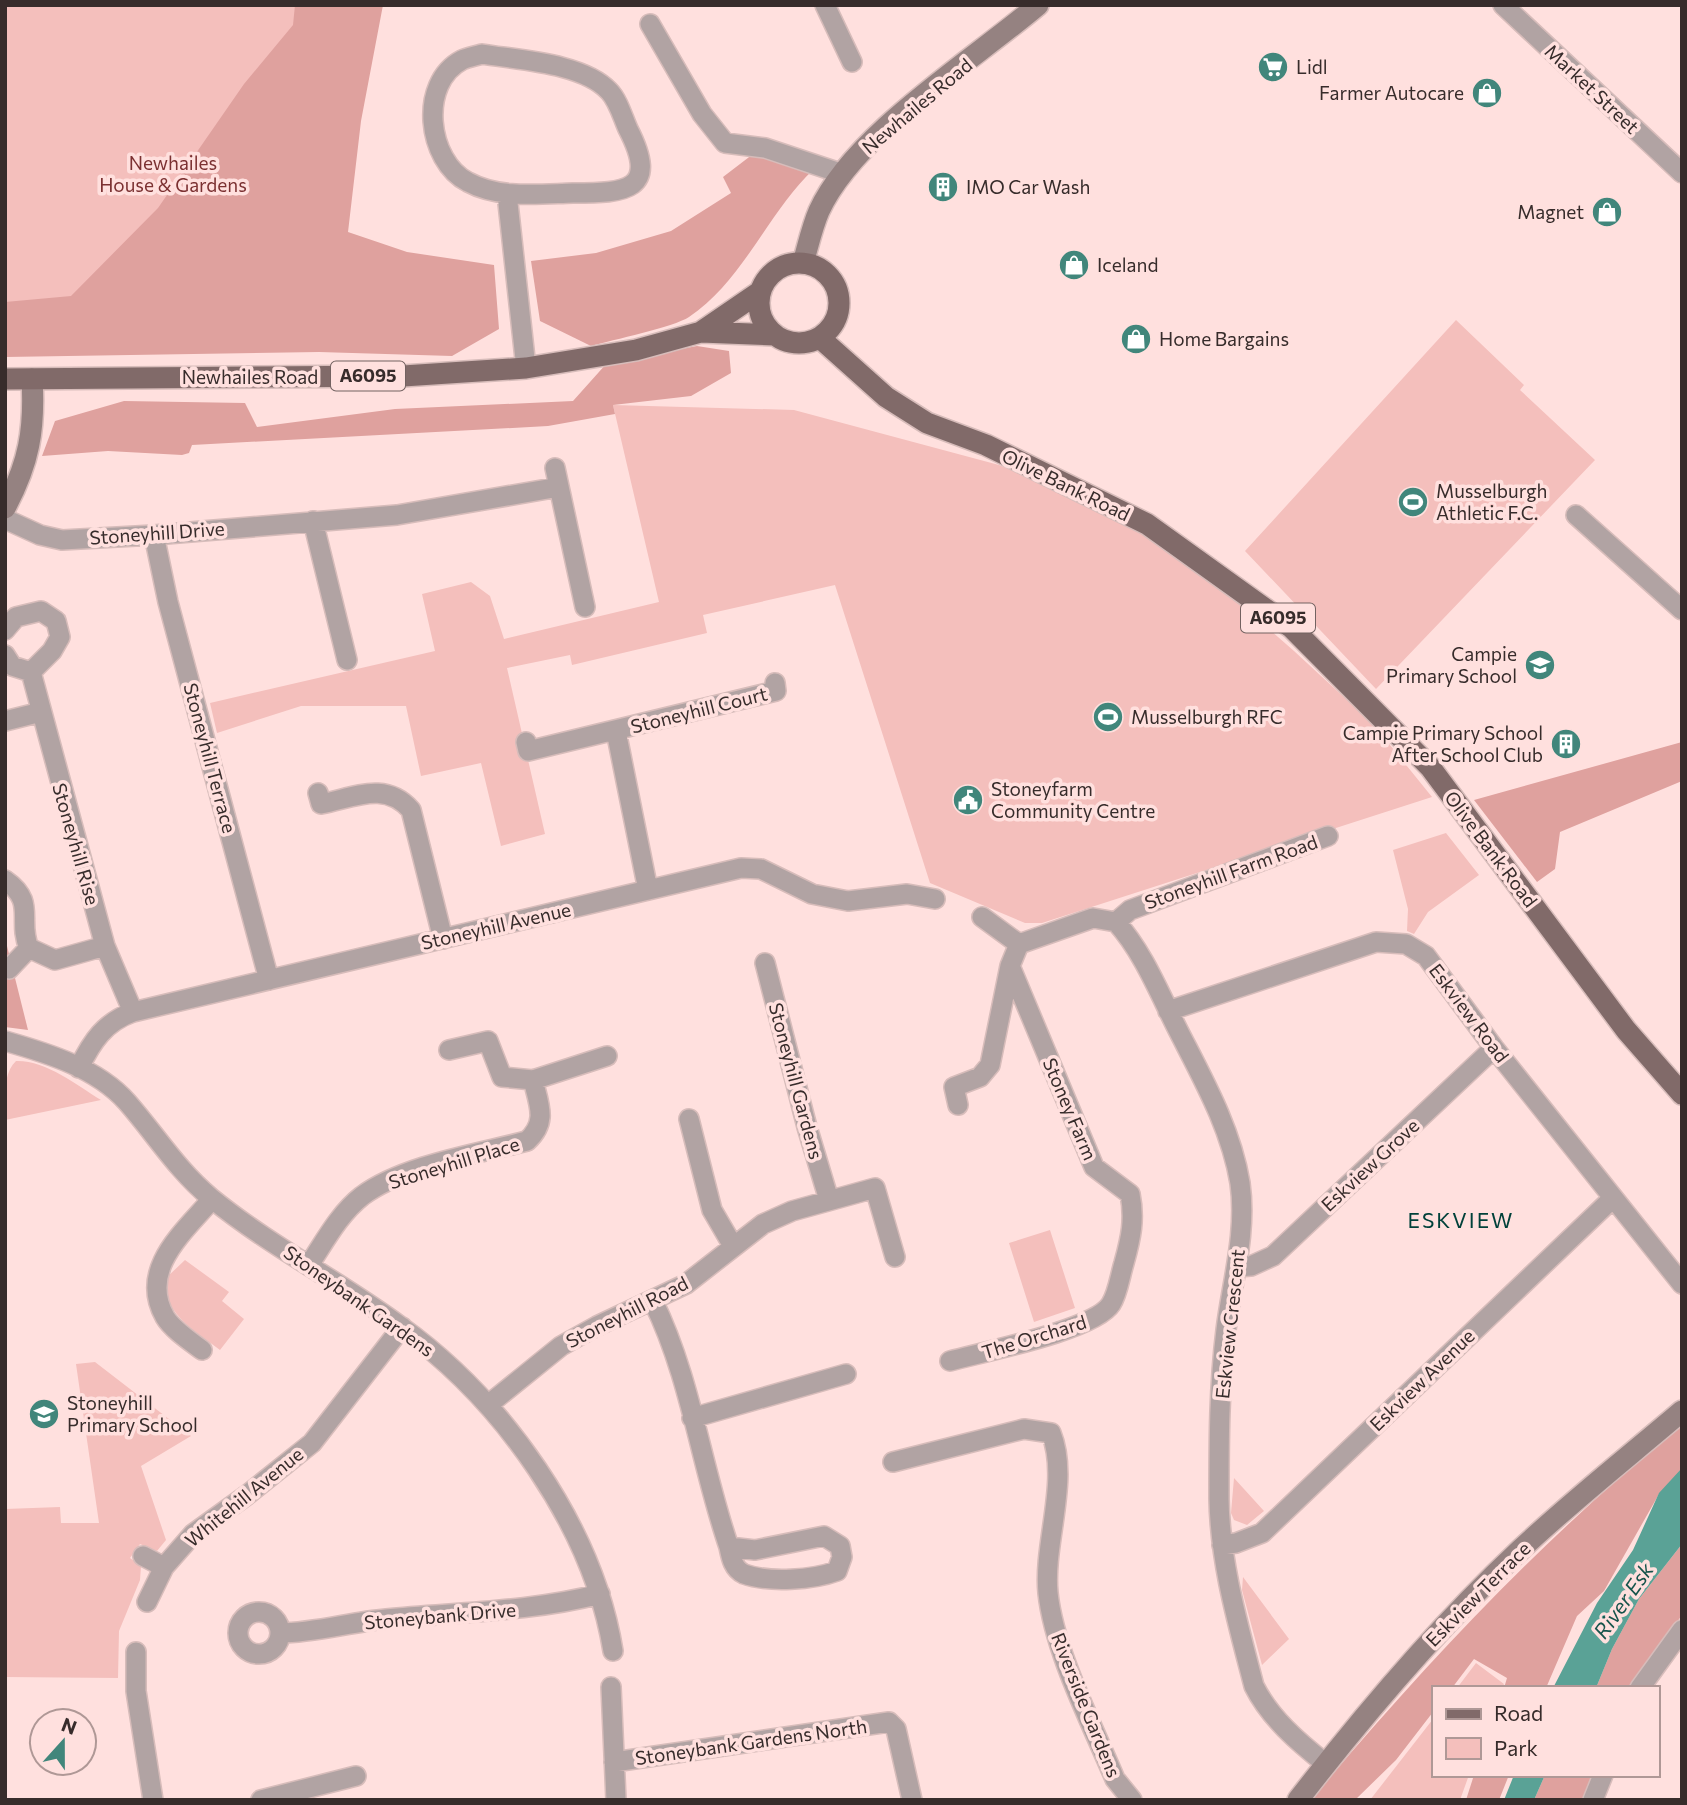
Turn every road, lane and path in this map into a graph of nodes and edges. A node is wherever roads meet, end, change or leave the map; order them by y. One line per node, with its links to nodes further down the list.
1 (825, 5): 5 (street)
2 (1038, 5): 7 (main road, Newhailes Road)
3 (1503, 5): 6 (street, Market Street)
4 (650, 24): 7 (street)
5 (852, 62)
6 (1682, 173)
7 (843, 174): 9 (main road, Newhailes Road)
8 (507, 194): 8 (street); 14 (street)
9 (803, 262): 10 (main road, Newhailes Road / A6095); 13 (main road)
10 (761, 291): 11 (main road, Newhailes Road / A6095); 12 (main road)
11 (701, 332): 12 (main road, Newhailes Road / A6095); 14 (main road, Newhailes Road / A6095)
12 (775, 335): 13 (main road, Newhailes Road / A6095)
13 (820, 338): 58 (main road, Olive Bank Road / A6095)
14 (526, 368): 16 (main road, Newhailes Road / A6095)
15 (5, 379): 16 (main road, Newhailes Road / A6095)
16 (32, 379): 19 (main road)
17 (555, 468): 18 (street)
18 (559, 487): 22 (street, Stoneyhill Drive); 24 (street)
19 (5, 508)
20 (1576, 515): 25 (street)
21 (5, 519): 23 (street, Stoneyhill Drive)
22 (313, 521): 23 (street, Stoneyhill Drive); 28 (street)
23 (154, 535): 49 (street, Stoneyhill Terrace)
24 (585, 607)
25 (1682, 610)
26 (5, 630): 29 (street)
27 (5, 655): 29 (street)
28 (347, 660)
29 (31, 671): 31 (street, Stoneyhill Rise)
30 (775, 683): 33 (street, Stoneyhill Court)
31 (41, 712): 32 (street); 44 (street, Stoneyhill Rise)
32 (5, 721)
33 (616, 731): 34 (street, Stoneyhill Court); 38 (street, Stoneyhill Court)
34 (526, 742)
35 (318, 793): 42 (street)
36 (1328, 836): 41 (street, Stoneyhill Farm Road)
37 (5, 880): 45 (street)
38 (648, 890): 39 (street, Stoneyhill Avenue); 42 (street, Stoneyhill Avenue)
39 (935, 899)
40 (982, 917): 43 (street)
41 (1116, 922): 43 (street); 50 (street, Eskview Crescent)
42 (443, 939): 49 (street, Stoneyhill Avenue)
43 (1018, 944): 47 (street)
44 (105, 946): 45 (street); 51 (street, Stoneyhill Rise)
45 (29, 948): 48 (street)
46 (765, 963): 63 (street, Stoneyhill Gardens)
47 (1010, 966): 59 (street); 70 (street, Stoney Farm)
48 (9, 969)
49 (269, 980): 51 (street, Stoneyhill Avenue)
50 (1168, 1011): 53 (street, Eskview Road); 67 (street, Eskview Crescent)
51 (133, 1012): 56 (street, Stoneyhill Avenue)
52 (5, 1041): 56 (street, Stoneybank Gardens)
53 (1494, 1048): 61 (street, Eskview Road); 67 (street, Eskview Grove)
54 (449, 1050): 57 (street)
55 (607, 1056): 57 (street)
56 (79, 1068): 62 (street, Stoneybank Gardens)
57 (533, 1080): 66 (street, Stoneyhill Place)
58 (1682, 1094)
59 (958, 1105)
60 (689, 1119): 64 (street)
61 (1613, 1198): 68 (street, Eskview Road); 79 (street, Eskview Avenue)
62 (212, 1199): 66 (street, Stoneybank Gardens); 72 (street)
63 (829, 1200): 64 (street, Stoneyhill Road); 65 (street, Stoneyhill Road)
64 (733, 1246): 69 (street, Stoneyhill Road)
65 (895, 1257)
66 (309, 1265): 71 (street, Stoneybank Gardens)
67 (1237, 1267): 79 (street, Eskview Crescent)
68 (1682, 1284)
69 (653, 1301): 75 (street, Stoneyhill Road); 77 (street)
70 (1112, 1303): 73 (street, The Orchard)
71 (402, 1327): 75 (street, Stoneybank Gardens); 82 (street, Whitehill Avenue)
72 (198, 1343)
73 (950, 1361)
74 (846, 1374): 77 (street)
75 (488, 1405): 83 (street, Stoneybank Gardens)
76 (1682, 1411): 92 (main road, Eskview Terrace)
77 (692, 1418): 80 (street)
78 (893, 1462): 99 (street, Riverside Gardens)
79 (1222, 1545): 92 (street, Eskview Crescent)
80 (729, 1546): 80 (street)
81 (143, 1556): 82 (street)
82 (164, 1567): 84 (street, Whitehill Avenue)
83 (600, 1594): 86 (street, Stoneybank Drive); 87 (street, Stoneybank Gardens)
84 (147, 1602)
85 (1682, 1630): 89 (street)
86 (280, 1633)
87 (613, 1651)
88 (136, 1652): 95 (street)
89 (1641, 1686)
90 (611, 1687): 91 (street)
91 (614, 1762): 97 (street); 98 (street, Stoneybank Gardens North)
92 (1326, 1764): 100 (main road, Eskview Terrace)
93 (1602, 1777): 101 (street)
94 (346, 1783): 96 (street)
95 (153, 1800)
96 (261, 1800)
97 (616, 1800)
98 (912, 1800)
99 (1132, 1800)
100 (1298, 1800)
101 (1593, 1800)

